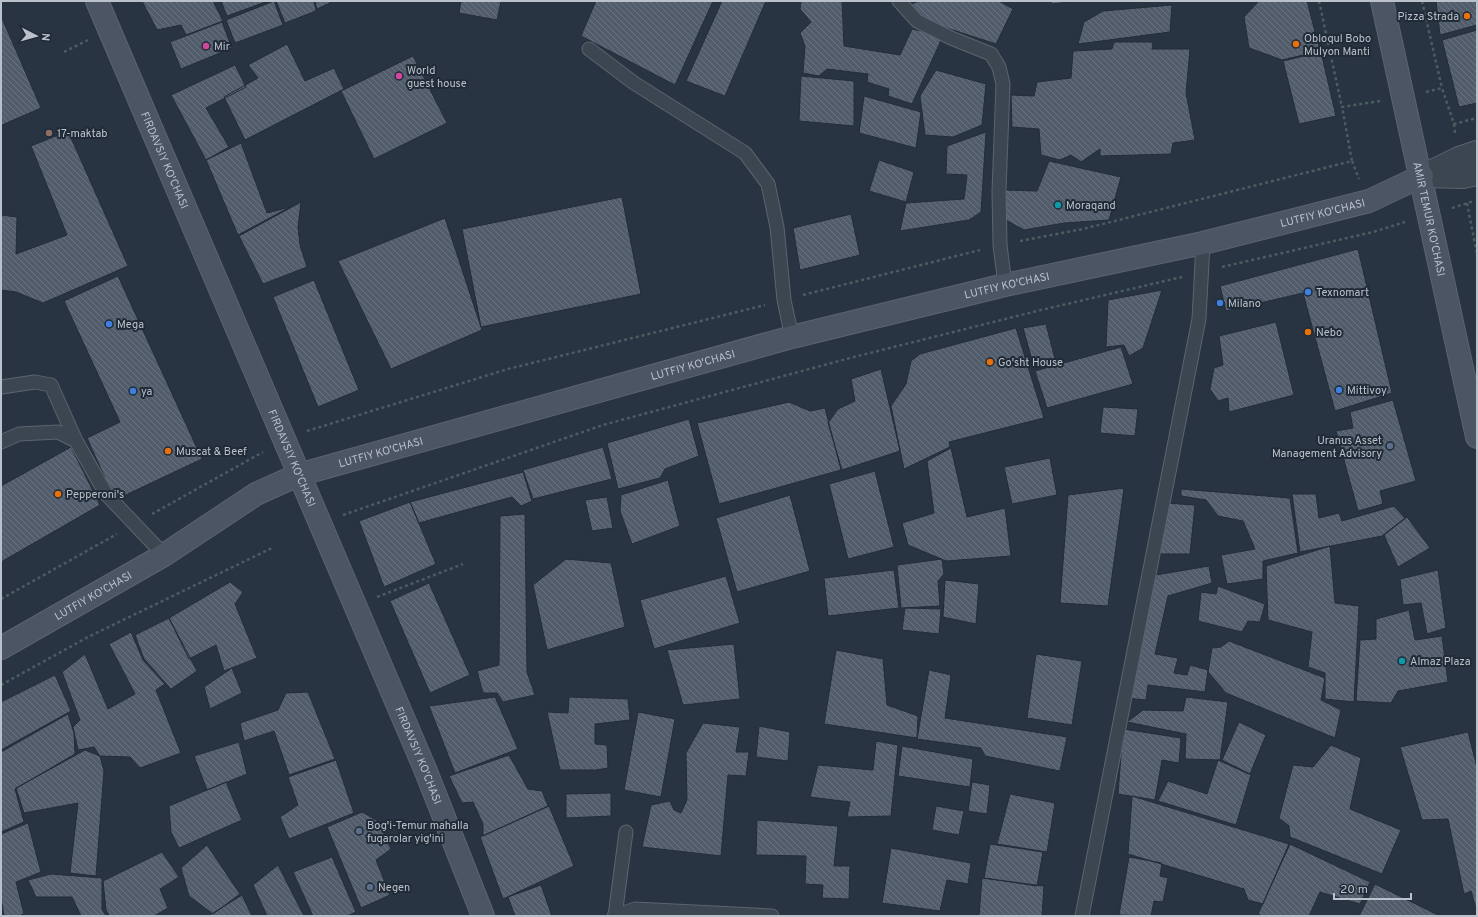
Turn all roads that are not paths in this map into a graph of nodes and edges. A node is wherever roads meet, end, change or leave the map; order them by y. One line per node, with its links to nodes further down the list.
1 (97, 1): 15 (main road, FIRDAVSIY KO'CHASI)
2 (899, 1): 9 (lane)
3 (1382, 1): 7 (main road, AMIR TEMUR KO'CHASI)
4 (589, 49): 10 (lane)
5 (1477, 152): 7 (street, LUTFIY KO'CHASI)
6 (1477, 174): 7 (street, LUTFIY KO'CHASI)
7 (1422, 176): 8 (main road, LUTFIY KO'CHASI); 12 (main road, AMIR TEMUR KO'CHASI)
8 (1203, 243): 9 (main road, LUTFIY KO'CHASI); 22 (lane)
9 (1005, 285): 10 (main road, LUTFIY KO'CHASI)
10 (792, 337): 15 (main road, LUTFIY KO'CHASI)
11 (1, 387): 13 (lane)
12 (1477, 437)
13 (76, 441): 14 (lane); 16 (lane)
14 (1, 442)
15 (298, 475): 16 (main road, LUTFIY KO'CHASI); 19 (main road, FIRDAVSIY KO'CHASI)
16 (164, 556): 17 (main road, LUTFIY KO'CHASI)
17 (1, 648)
18 (626, 832): 20 (lane)
19 (477, 914)
20 (615, 916): 21 (lane)
21 (772, 916)
22 (1082, 916)

